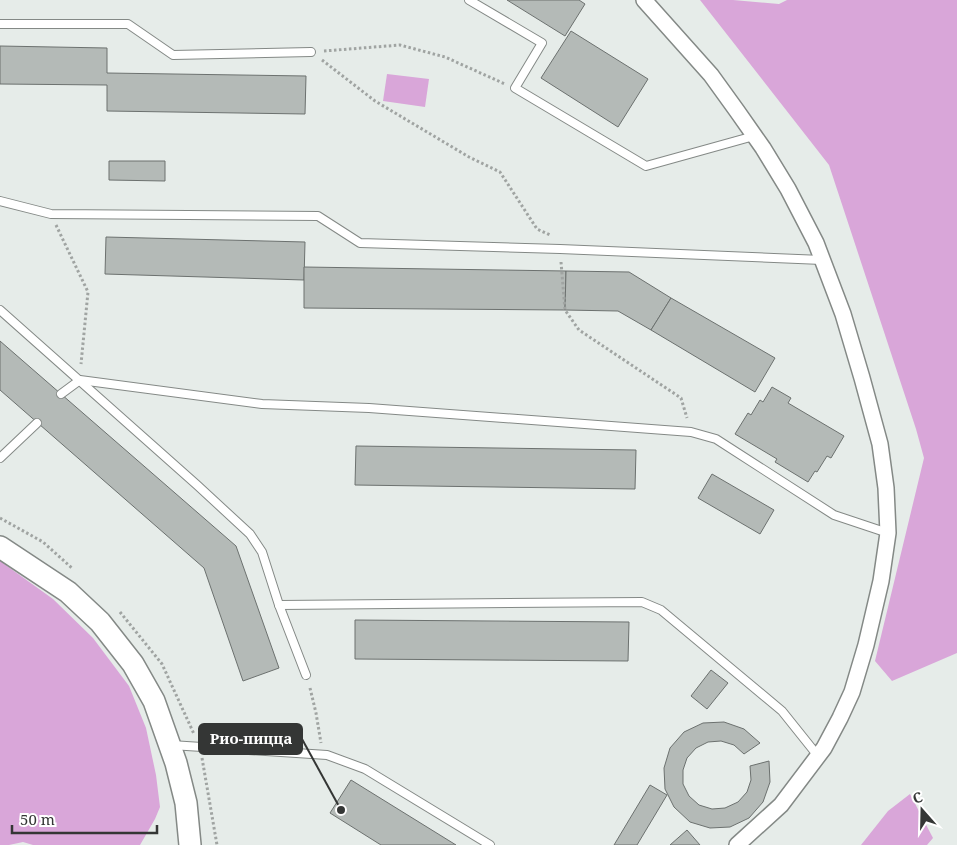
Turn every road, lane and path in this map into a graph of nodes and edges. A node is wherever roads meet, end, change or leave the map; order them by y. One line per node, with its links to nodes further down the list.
1 (469, 0): 5 (lane)
2 (644, 0): 6 (street)
3 (0, 24): 4 (lane)
4 (311, 52): 5 (path); 9 (path)
5 (515, 88): 6 (lane)
6 (754, 136): 10 (street)
7 (0, 201): 8 (lane)
8 (51, 214): 9 (lane); 12 (path)
9 (560, 250): 10 (lane); 15 (path)
10 (822, 260): 17 (street)
11 (0, 310): 12 (lane)
12 (80, 380): 13 (lane); 15 (lane); 19 (lane)
13 (61, 394)
14 (37, 423): 16 (lane)
15 (691, 432): 17 (lane)
16 (0, 458)
17 (888, 533): 23 (street)
18 (0, 547): 21 (street)
19 (279, 604): 20 (lane); 23 (lane)
20 (307, 677): 22 (path)
21 (170, 745): 24 (street); 25 (lane)
22 (322, 750)
23 (818, 756): 26 (street)
24 (190, 845)
25 (490, 845)
26 (737, 845)

